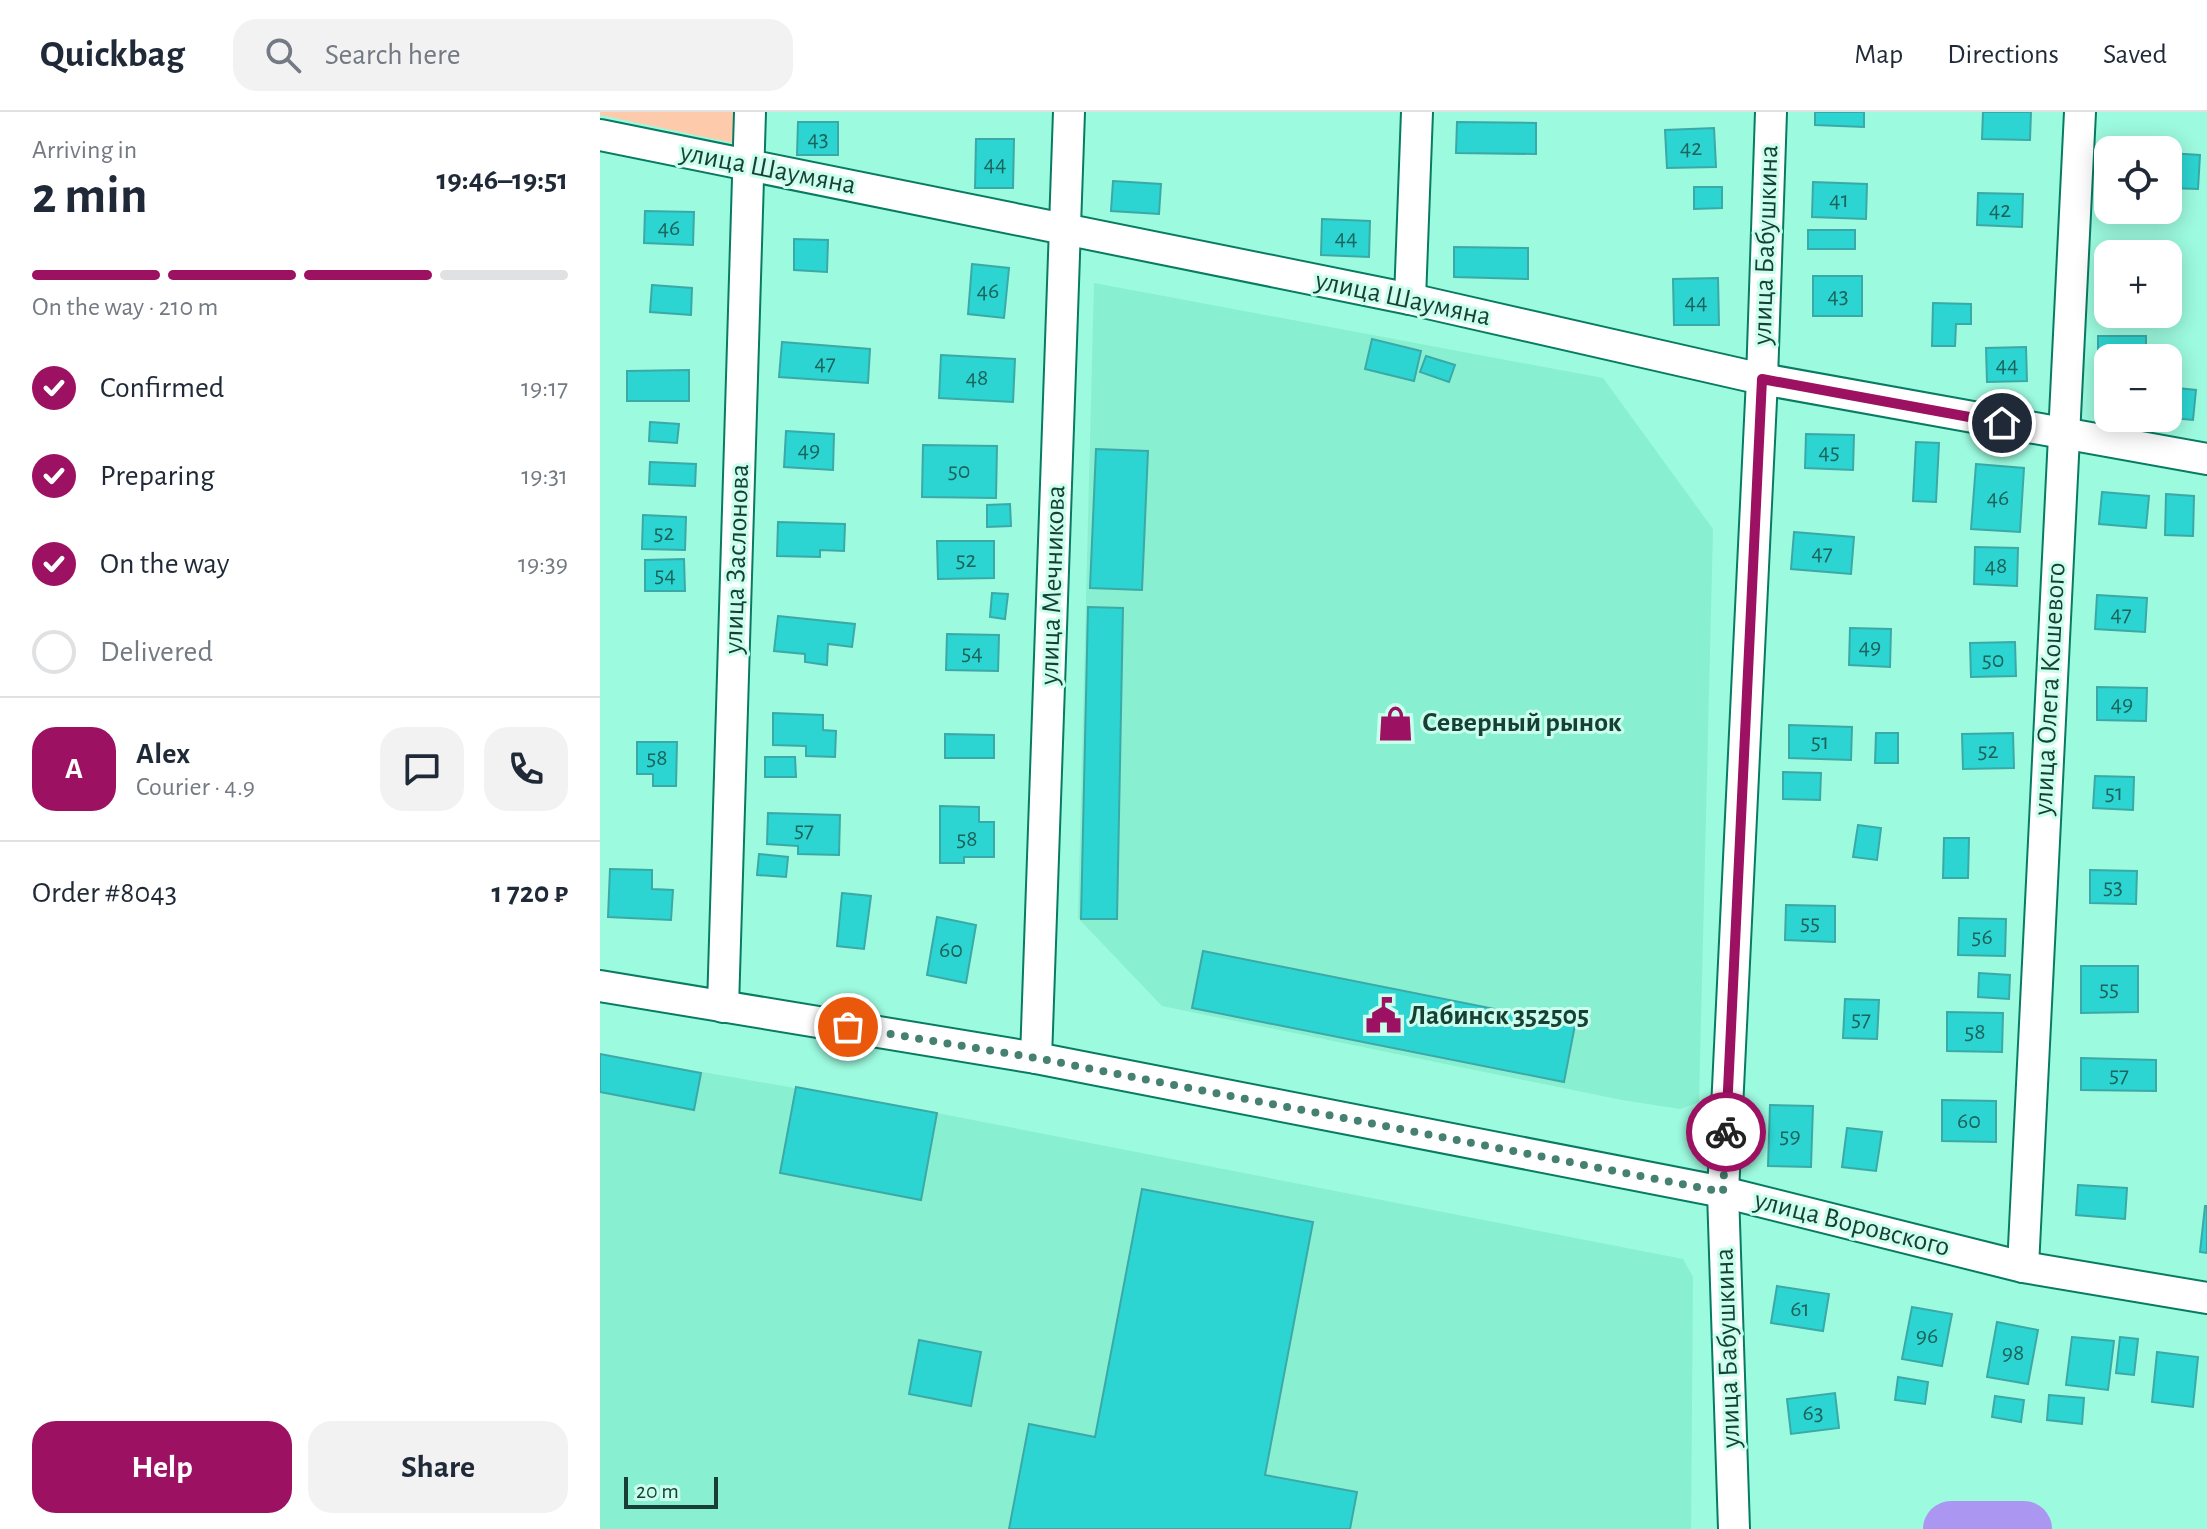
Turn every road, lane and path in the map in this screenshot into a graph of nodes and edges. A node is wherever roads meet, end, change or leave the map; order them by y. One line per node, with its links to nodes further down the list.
1 (750, 112): 7 (street, улица Заслонова)
2 (1069, 112): 8 (street, улица Мечникова)
3 (1417, 112): 9 (street)
4 (1771, 112): 10 (street, улица Бабушкина)
5 (2080, 112): 11 (street, улица Олега Кошевого)
6 (600, 135): 7 (street, улица Шаумяна)
7 (750, 165): 8 (street, улица Шаумяна); 14 (street, улица Заслонова)
8 (1066, 229): 9 (street, улица Шаумяна); 15 (street, улица Мечникова)
9 (1410, 299): 10 (street, улица Шаумяна)
10 (1762, 379): 11 (street, улица Шаумяна); 16 (street, улица Бабушкина)
11 (2062, 433): 12 (street, улица Шаумяна); 17 (street, улица Олега Кошевого)
12 (2207, 459)
13 (600, 986): 14 (street, улица Воровского)
14 (723, 1007): 15 (street, улица Воровского)
15 (1036, 1058): 16 (street, улица Воровского)
16 (1723, 1192): 17 (street, улица Воровского); 19 (street, улица Бабушкина)
17 (2023, 1267): 18 (street, улица Воровского)
18 (2207, 1298)
19 (1734, 1529)

